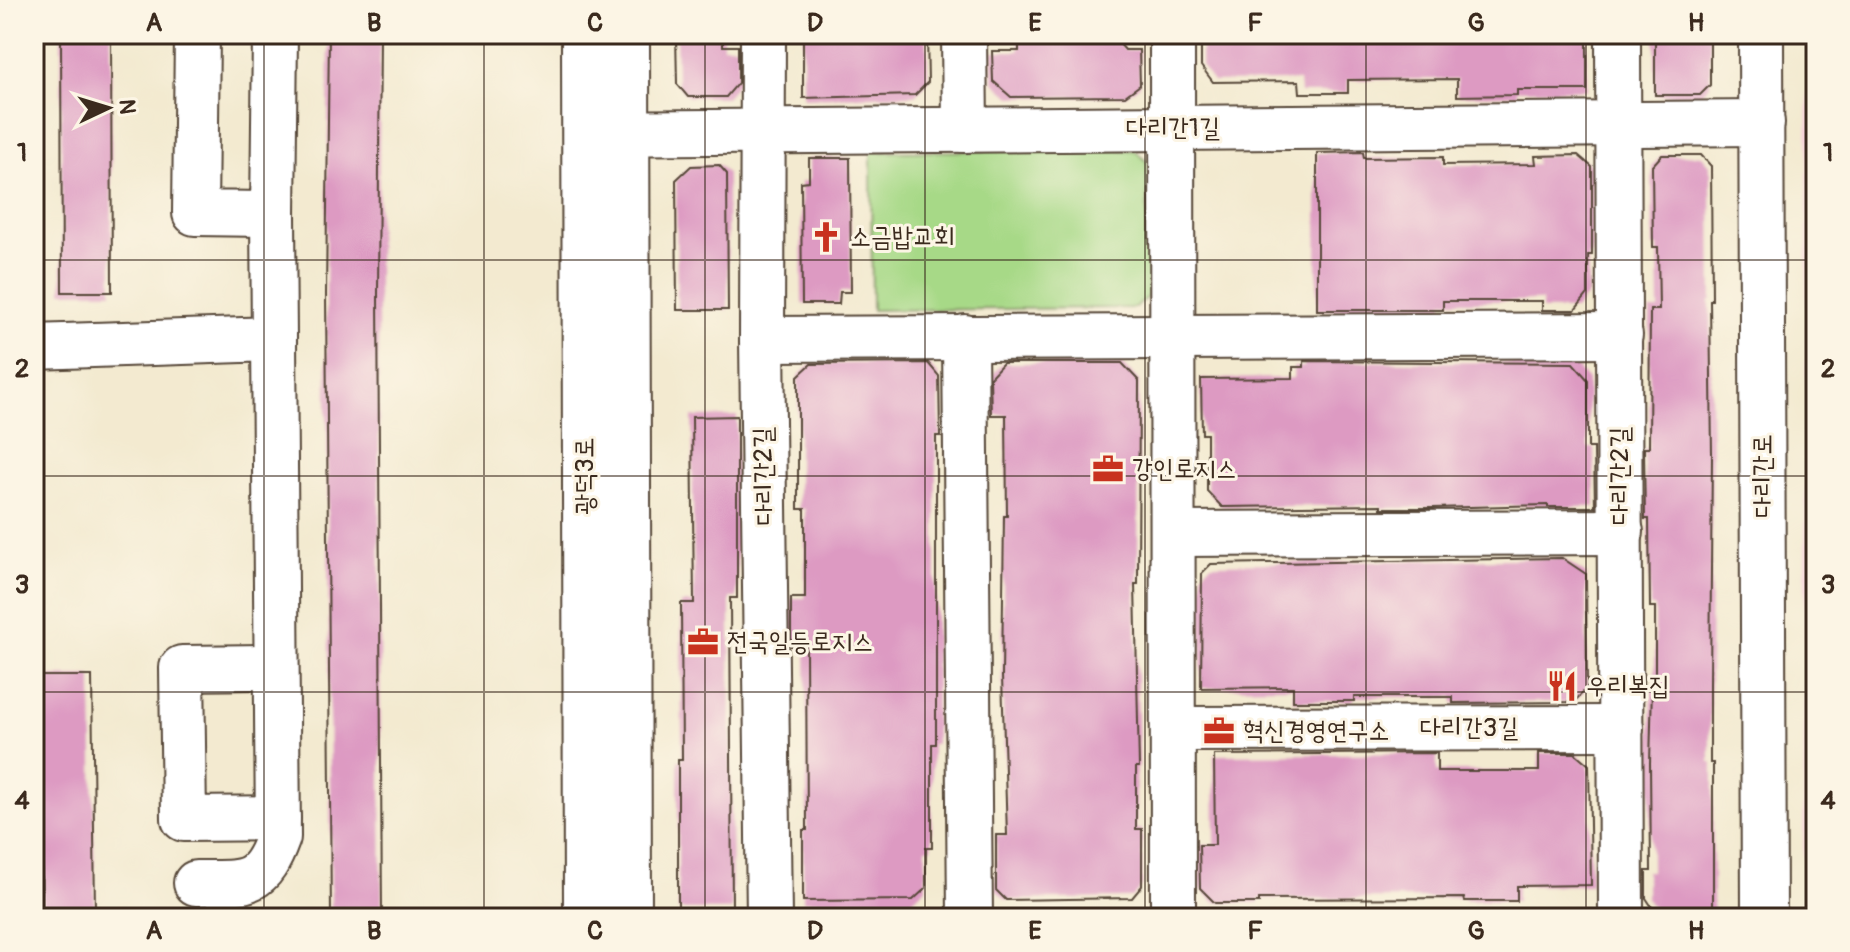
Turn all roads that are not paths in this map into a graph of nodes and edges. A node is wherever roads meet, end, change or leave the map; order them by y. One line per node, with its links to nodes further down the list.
1 (197, 34): 16 (street)
2 (275, 34): 16 (street)
3 (584, 34): 15 (street, 광덕3로)
4 (627, 34): 15 (street, 광덕3로)
5 (763, 34): 14 (street, 다리간2길)
6 (964, 34): 13 (street)
7 (1172, 34): 12 (street)
8 (1618, 34): 11 (street, 다리간2길)
9 (1761, 34): 10 (street, 다리간로)
10 (1762, 123): 11 (street, 다리간1길); 36 (street, 다리간로)
11 (1618, 124): 12 (street, 다리간1길); 18 (street, 다리간2길)
12 (1172, 128): 13 (street, 다리간1길); 17 (street)
13 (965, 130): 14 (street, 다리간1길)
14 (763, 132): 15 (street, 다리간1길); 21 (street, 다리간2길)
15 (606, 133): 30 (street, 광덕3로); 31 (street, 광덕3로)
16 (273, 214): 20 (street)
17 (1173, 335): 18 (street); 19 (street); 24 (street)
18 (1620, 335): 23 (street, 다리간2길)
19 (965, 337): 21 (street); 33 (street)
20 (274, 339): 22 (street); 25 (street)
21 (762, 339): 32 (street, 다리간2길)
22 (34, 347)
23 (1621, 532): 24 (street); 26 (street, 다리간2길)
24 (1174, 534): 27 (street)
25 (276, 667): 28 (street); 28 (street)
26 (1621, 728): 27 (street, 다리간3길); 35 (street, 다리간2길)
27 (1174, 729): 34 (street)
28 (278, 818): 29 (street)
29 (196, 883)
30 (586, 918)
31 (629, 918)
32 (769, 918)
33 (970, 918)
34 (1173, 918)
35 (1621, 918)
36 (1764, 918)

